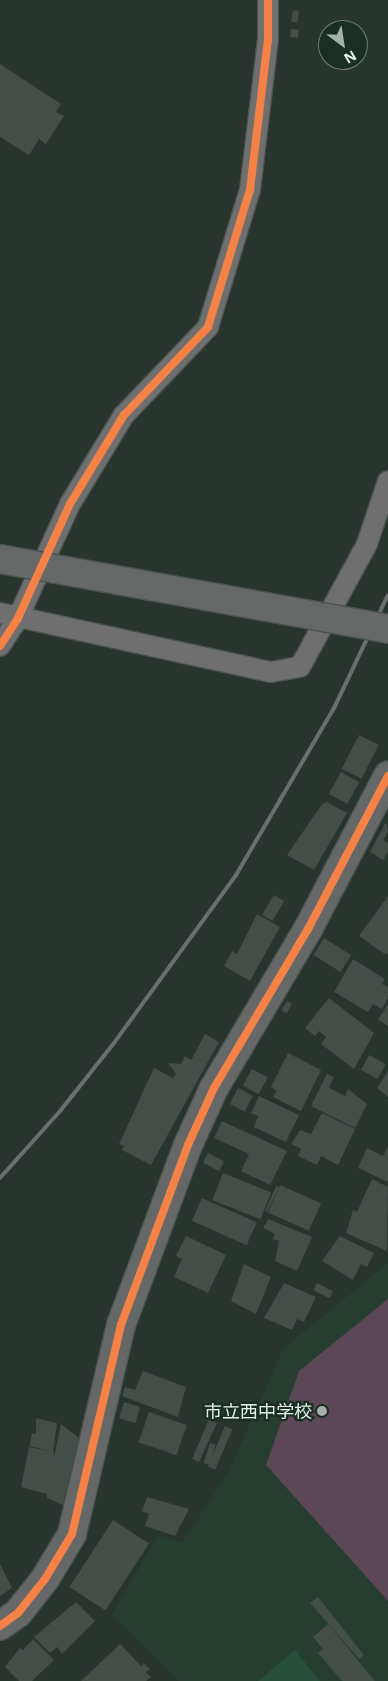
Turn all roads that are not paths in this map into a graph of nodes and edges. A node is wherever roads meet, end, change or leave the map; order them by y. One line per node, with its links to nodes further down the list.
1 (268, 0): 4 (street)
2 (388, 481): 4 (street)
3 (0, 559): 5 (street, bridge)
4 (9, 616): 6 (street)
5 (388, 629)
6 (0, 646)
7 (388, 776): 8 (street)
8 (0, 1626)

